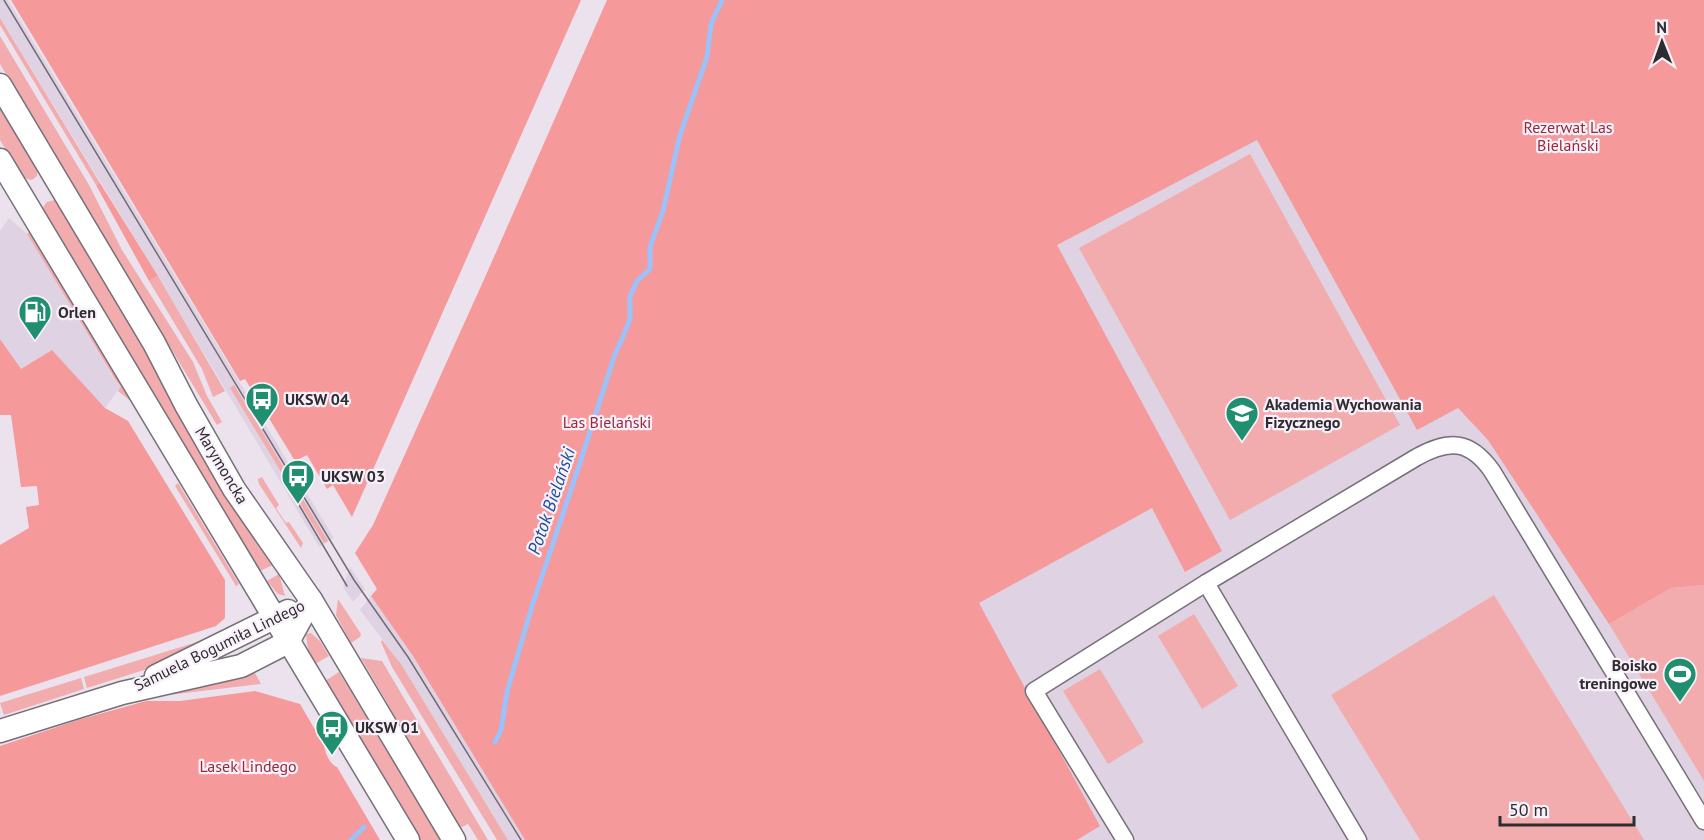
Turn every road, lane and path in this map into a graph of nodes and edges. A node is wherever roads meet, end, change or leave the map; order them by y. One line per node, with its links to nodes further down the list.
1 (0, 85): 3 (main road, Marymoncka)
2 (0, 160): 4 (main road, Marymoncka)
3 (57, 180): 4 (main road); 6 (main road, Marymoncka)
4 (23, 199): 7 (main road, Marymoncka)
5 (1206, 583): 11 (street); 14 (street); 15 (street)
6 (310, 600): 7 (main road, Samuela Bogumiła Lindego); 8 (main road, Samuela Bogumiła Lindego); 13 (main road, Marymoncka)
7 (274, 618): 8 (main road, Marymoncka); 9 (main road, Samuela Bogumiła Lindego)
8 (288, 642): 9 (main road, Samuela Bogumiła Lindego); 12 (main road, Marymoncka)
9 (122, 693): 10 (main road, Samuela Bogumiła Lindego)
10 (0, 731)
11 (1704, 821)
12 (408, 840)
13 (454, 840)
14 (1124, 840)
15 (1358, 840)

